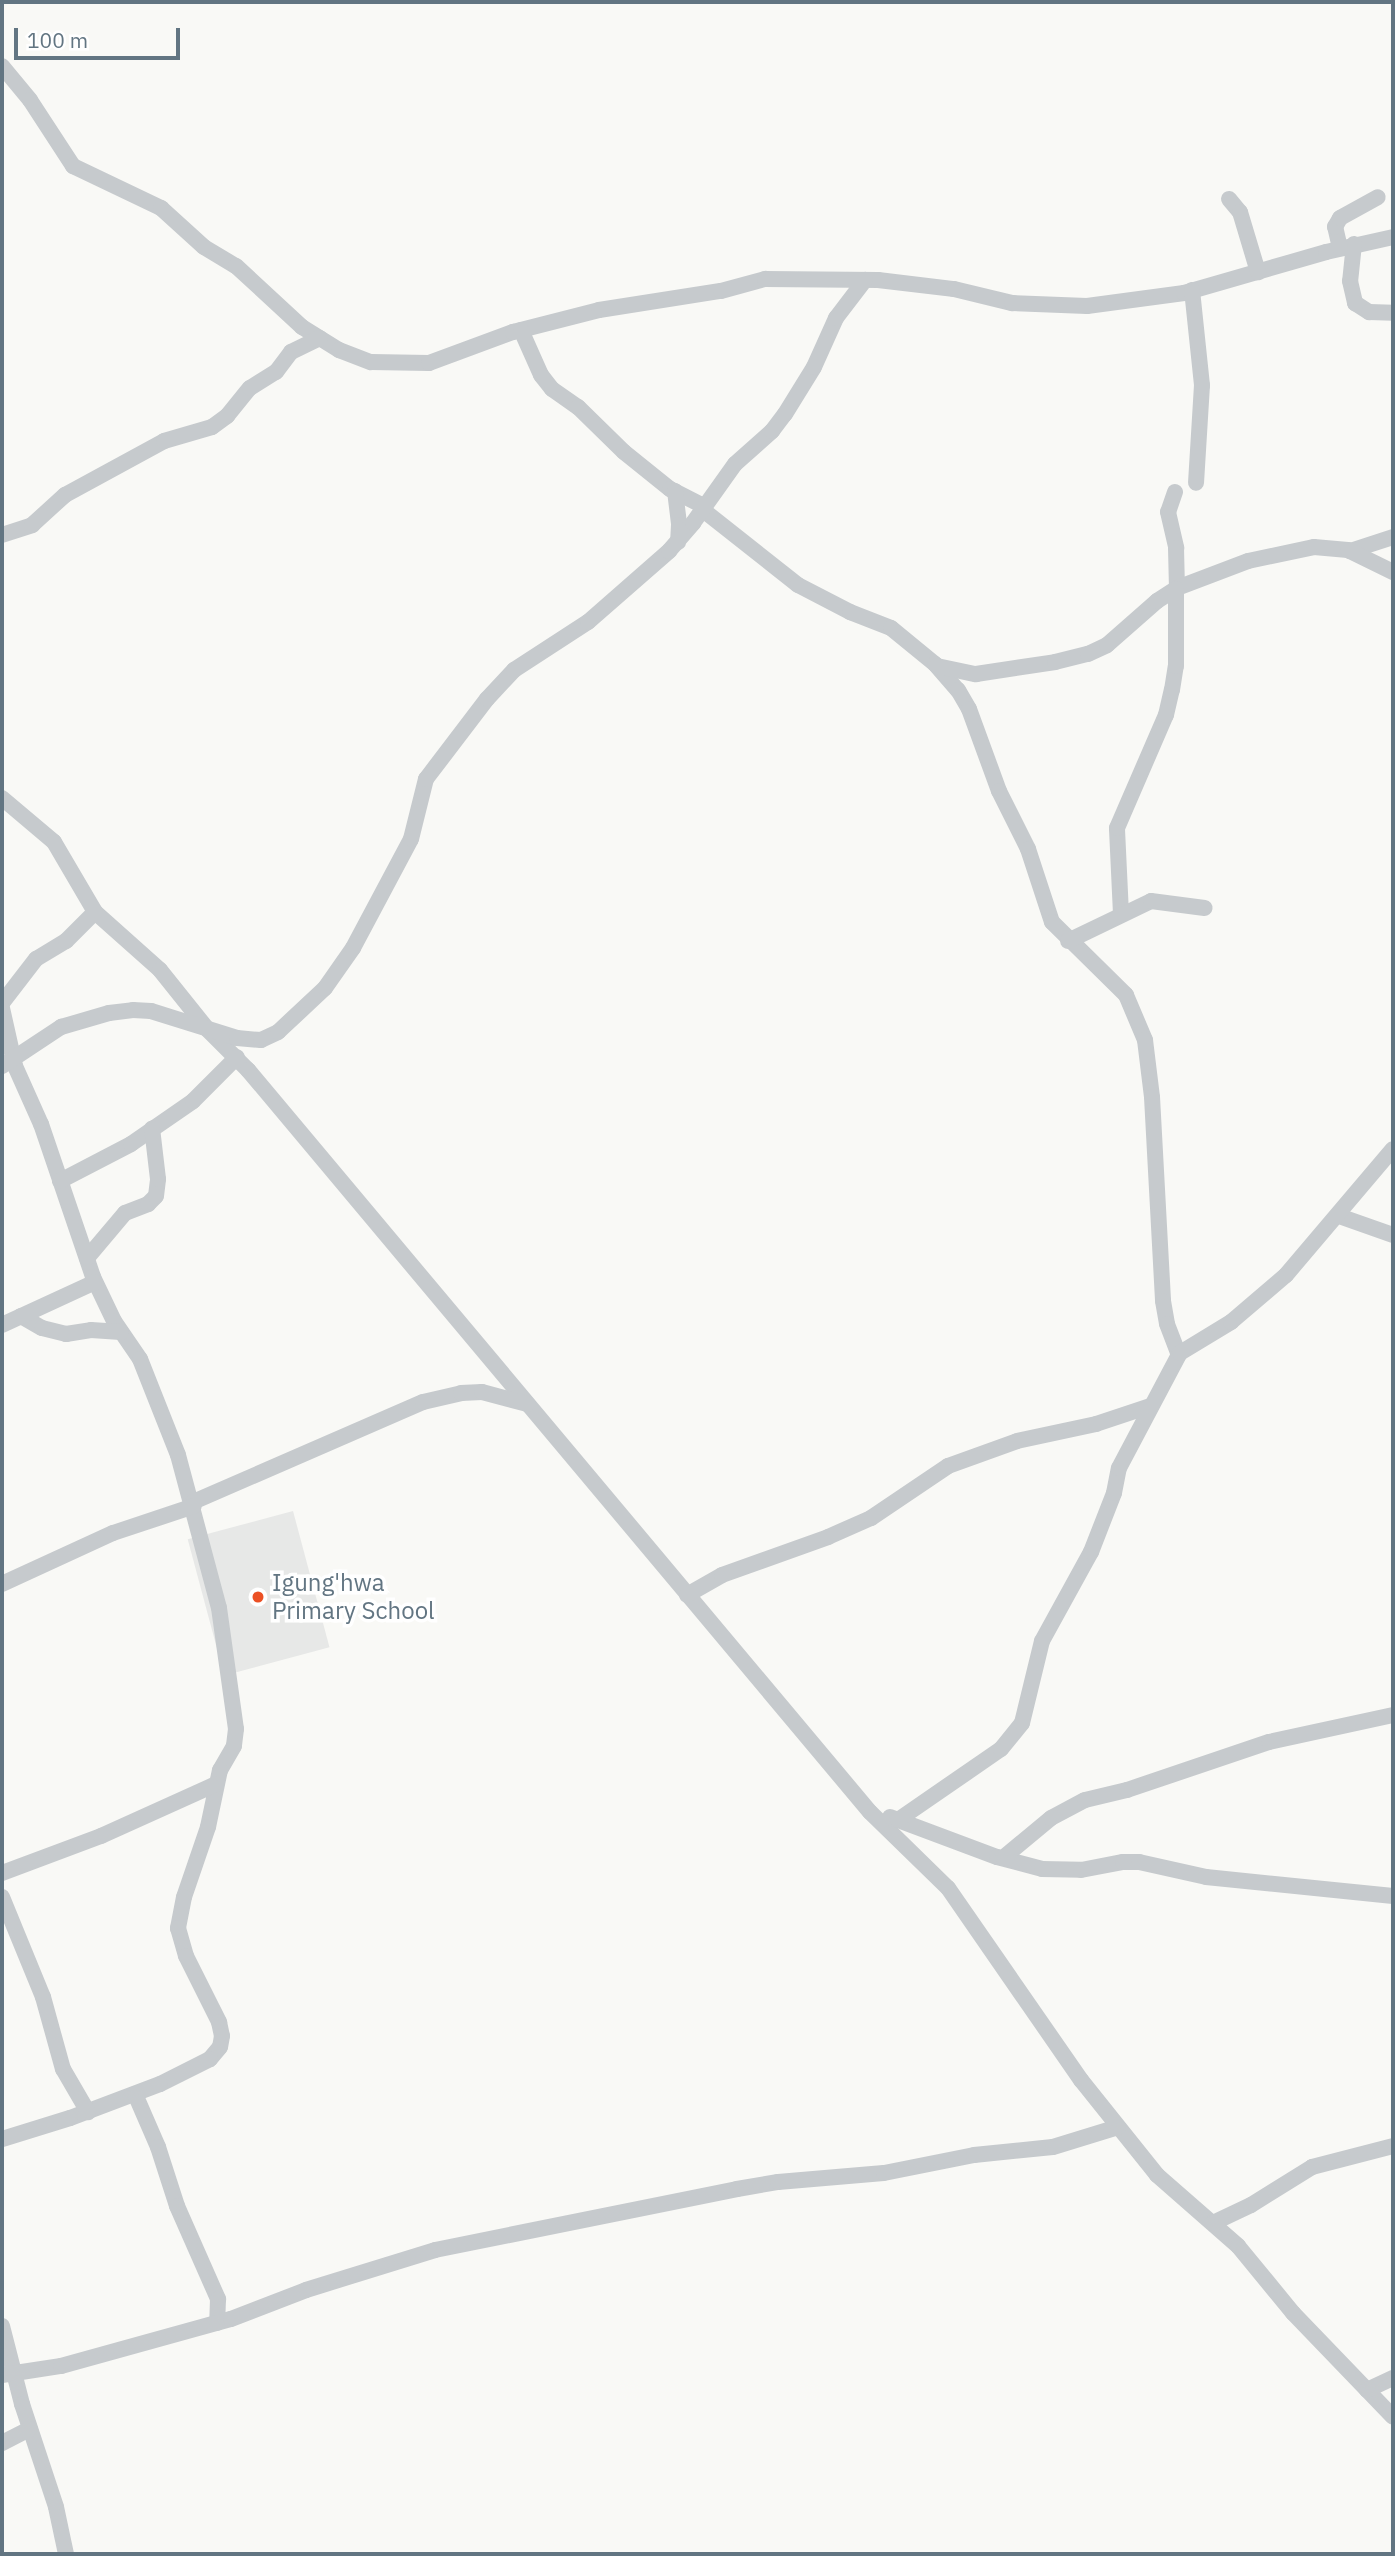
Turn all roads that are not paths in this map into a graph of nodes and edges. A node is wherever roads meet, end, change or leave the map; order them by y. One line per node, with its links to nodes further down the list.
1 (2, 66): 11 (street)
2 (1378, 197): 5 (street)
3 (1229, 199): 6 (street)
4 (1393, 237): 5 (street)
5 (1347, 246): 6 (street); 9 (street)
6 (1258, 272): 8 (street)
7 (865, 280): 8 (street); 10 (street); 15 (street)
8 (1192, 290): 12 (street)
9 (1393, 313)
10 (521, 330): 11 (street); 13 (street)
11 (320, 338): 16 (street)
12 (1196, 484)
13 (674, 491): 15 (street); 18 (street)
14 (1175, 492): 21 (street)
15 (704, 509): 18 (street); 22 (street)
16 (2, 535)
17 (1393, 537): 19 (street)
18 (678, 541): 29 (street)
19 (1350, 551): 20 (street); 21 (street)
20 (1393, 572)
21 (1176, 589): 22 (street); 26 (street)
22 (937, 666): 27 (street)
23 (2, 798): 25 (street)
24 (1205, 908): 26 (street)
25 (95, 912): 28 (street); 29 (street)
26 (1121, 914): 27 (street)
27 (1069, 941): 42 (street)
28 (2, 1006): 31 (street)
29 (208, 1030): 30 (street); 31 (street)
30 (237, 1057): 32 (street); 43 (street)
31 (8, 1063): 34 (street)
32 (152, 1128): 34 (street); 37 (street)
33 (1393, 1149): 35 (street)
34 (60, 1181): 37 (street)
35 (1339, 1216): 36 (street); 42 (street)
36 (1393, 1235)
37 (86, 1258): 38 (street)
38 (95, 1282): 39 (street); 41 (street)
39 (21, 1317): 40 (street); 41 (street)
40 (2, 1325)
41 (121, 1332): 45 (street)
42 (1179, 1355): 44 (street)
43 (527, 1404): 45 (street); 47 (street)
44 (1150, 1406): 47 (street); 51 (street)
45 (193, 1504): 46 (street); 49 (street)
46 (2, 1584)
47 (687, 1595): 50 (street)
48 (1393, 1715): 52 (street)
49 (216, 1784): 53 (street); 56 (street)
50 (870, 1812): 51 (street); 58 (street)
51 (898, 1820): 52 (street)
52 (1003, 1858): 54 (street)
53 (2, 1873)
54 (1393, 1896)
55 (2, 1897): 57 (street)
56 (135, 2094): 57 (street); 62 (street)
57 (88, 2112): 59 (street)
58 (1118, 2127): 61 (street); 62 (street)
59 (2, 2138)
60 (1393, 2146): 61 (street)
61 (1213, 2223): 66 (street)
62 (217, 2323): 64 (street)
63 (2, 2326): 64 (street)
64 (7, 2374): 68 (street)
65 (1393, 2378): 66 (street)
66 (1367, 2390): 67 (street)
67 (1393, 2417)
68 (30, 2429): 69 (street); 70 (street)
69 (2, 2443)
70 (66, 2554)

